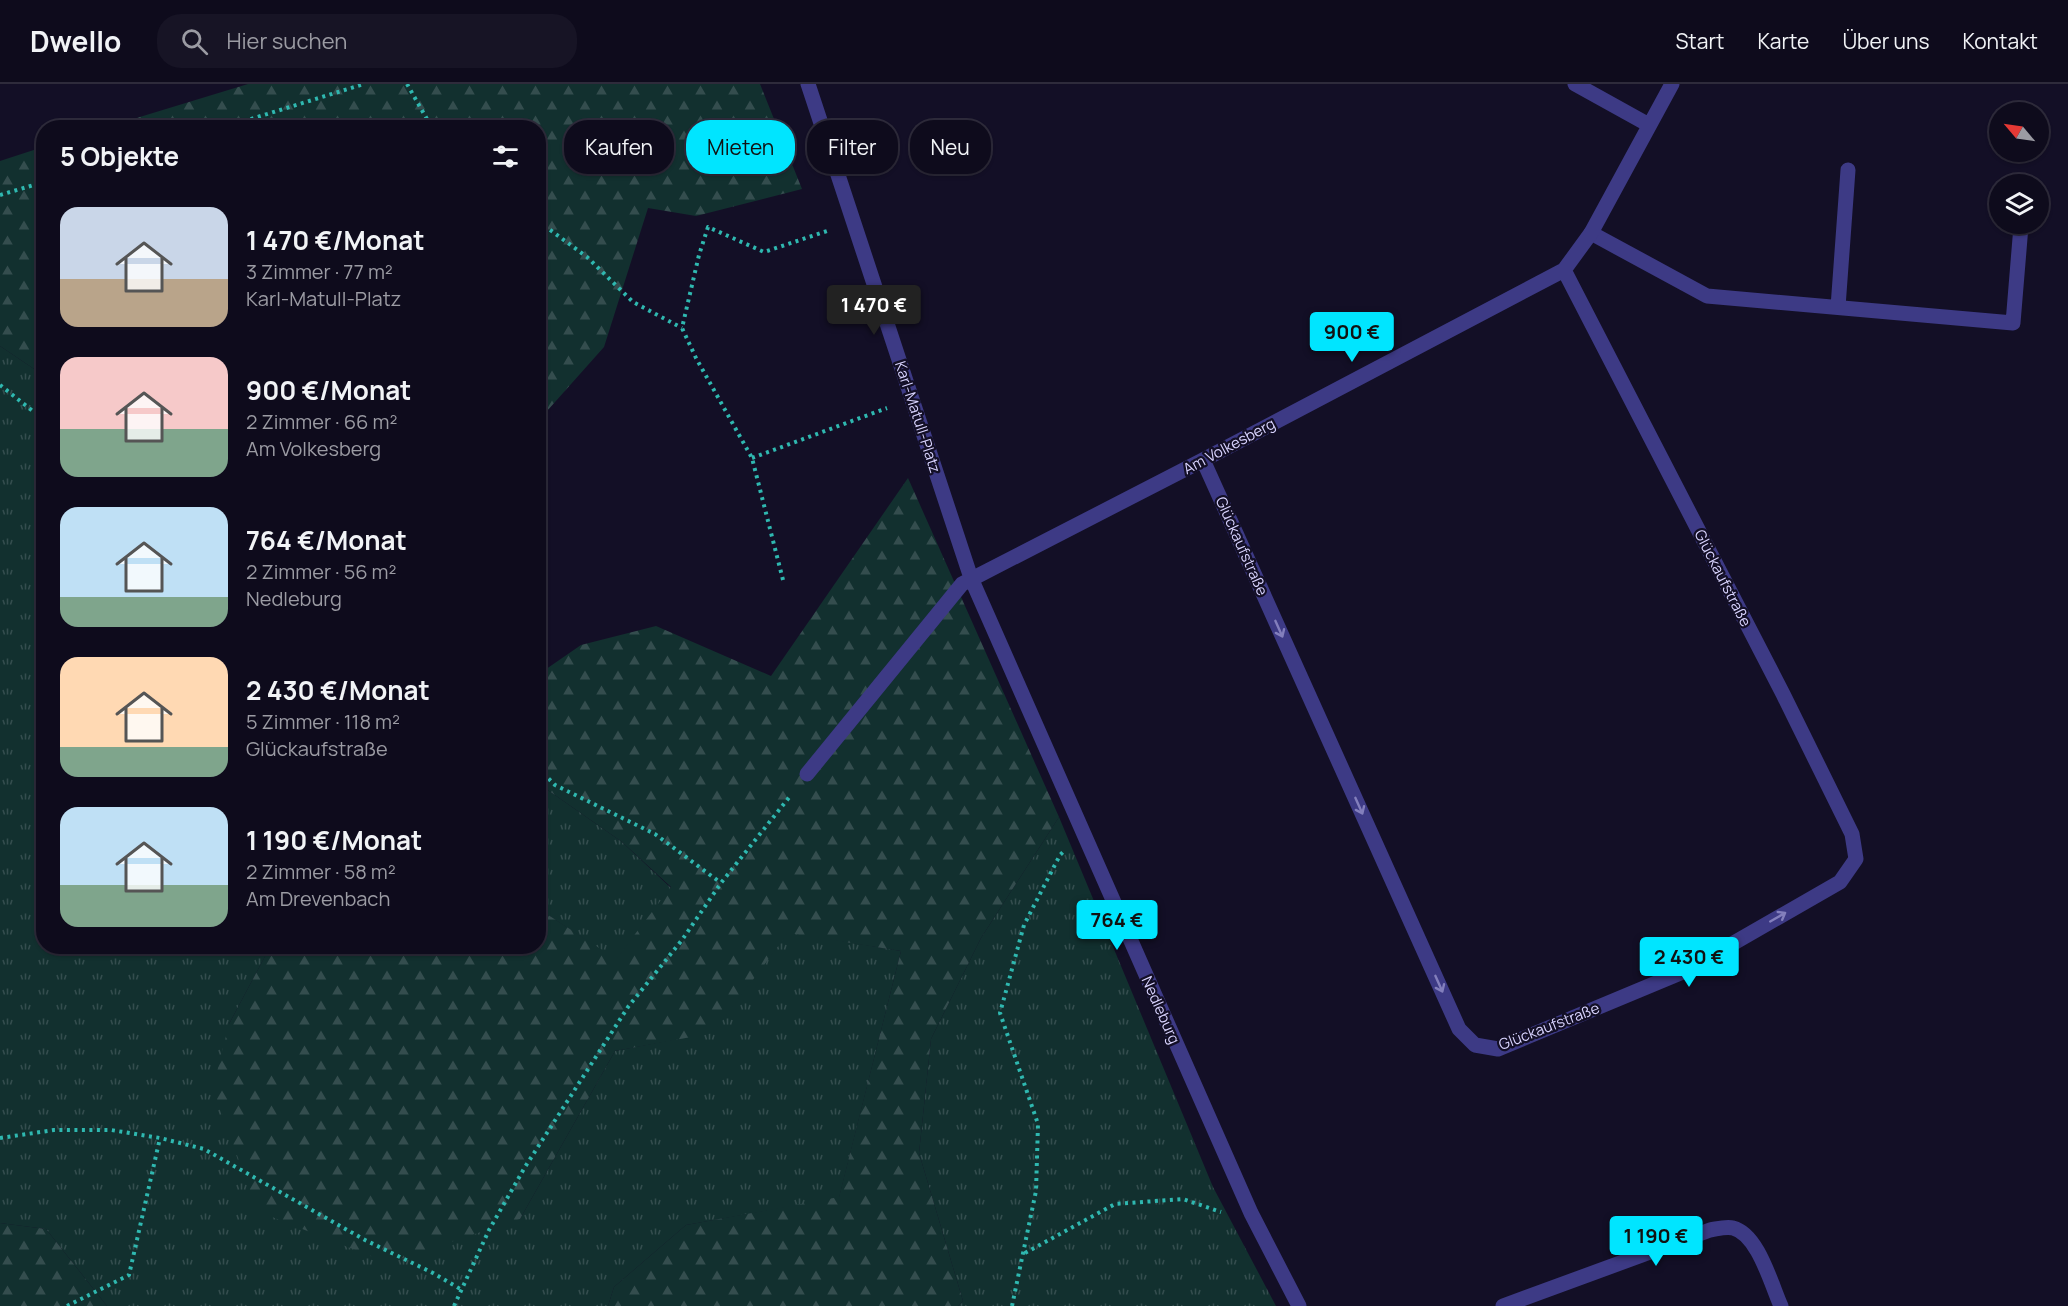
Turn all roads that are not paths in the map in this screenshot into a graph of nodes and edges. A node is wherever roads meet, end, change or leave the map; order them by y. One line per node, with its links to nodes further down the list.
1 (808, 84): 11 (street, Karl-Matull-Platz)
2 (1575, 84): 4 (street)
3 (1672, 84): 4 (street, Am Volkesberg)
4 (1649, 125): 6 (street, Am Volkesberg)
5 (1848, 170): 9 (street)
6 (1591, 233): 8 (street, Am Volkesberg); 9 (street)
7 (2020, 234): 9 (street)
8 (1564, 270): 10 (street, Am Volkesberg); 10 (street, Glückaufstraße, one-way to 8)
9 (1838, 307)
10 (1203, 460): 11 (street, Am Volkesberg)
11 (971, 579): 12 (street, Am Volkesberg); 13 (street, Nedleburg)
12 (807, 774)
13 (1299, 1306)
14 (1503, 1306): 15 (street)
15 (1781, 1306)

